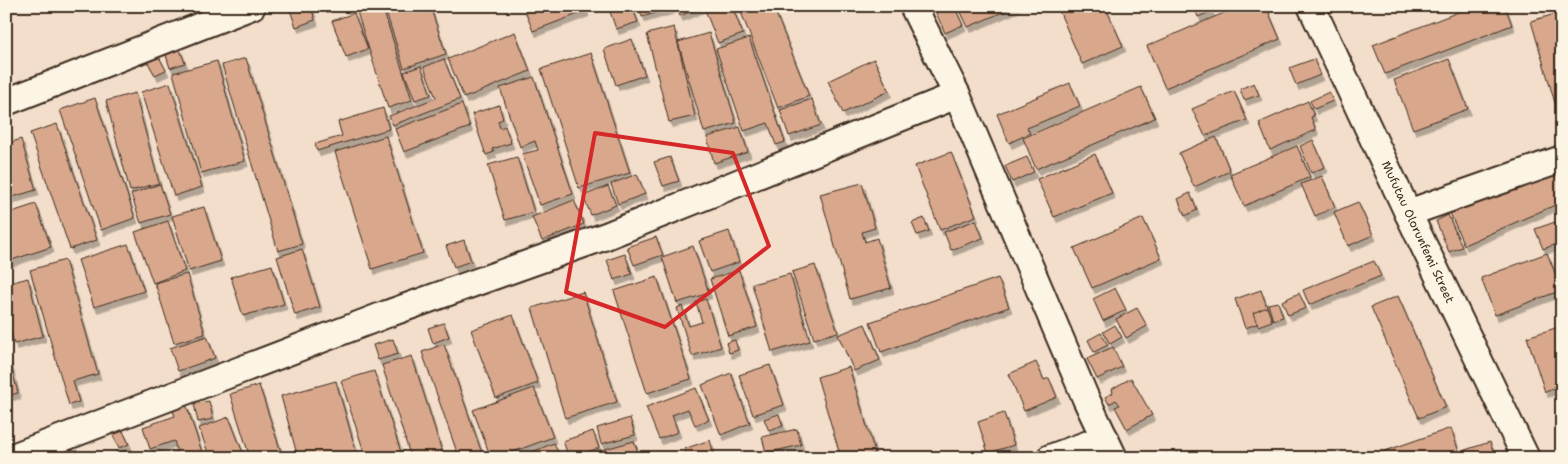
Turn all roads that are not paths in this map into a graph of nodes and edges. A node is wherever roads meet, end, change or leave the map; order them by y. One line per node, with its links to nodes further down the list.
1 (252, 6): 5 (street)
2 (913, 6): 4 (street)
3 (1311, 6): 7 (street, Mufutau Olorunfemi Street)
4 (957, 95): 8 (street); 9 (street)
5 (6, 102)
6 (1562, 158): 7 (street)
7 (1408, 213): 11 (street, Mufutau Olorunfemi Street)
8 (1109, 448): 10 (street)
9 (10, 458)
10 (1050, 458)
11 (1526, 458)

